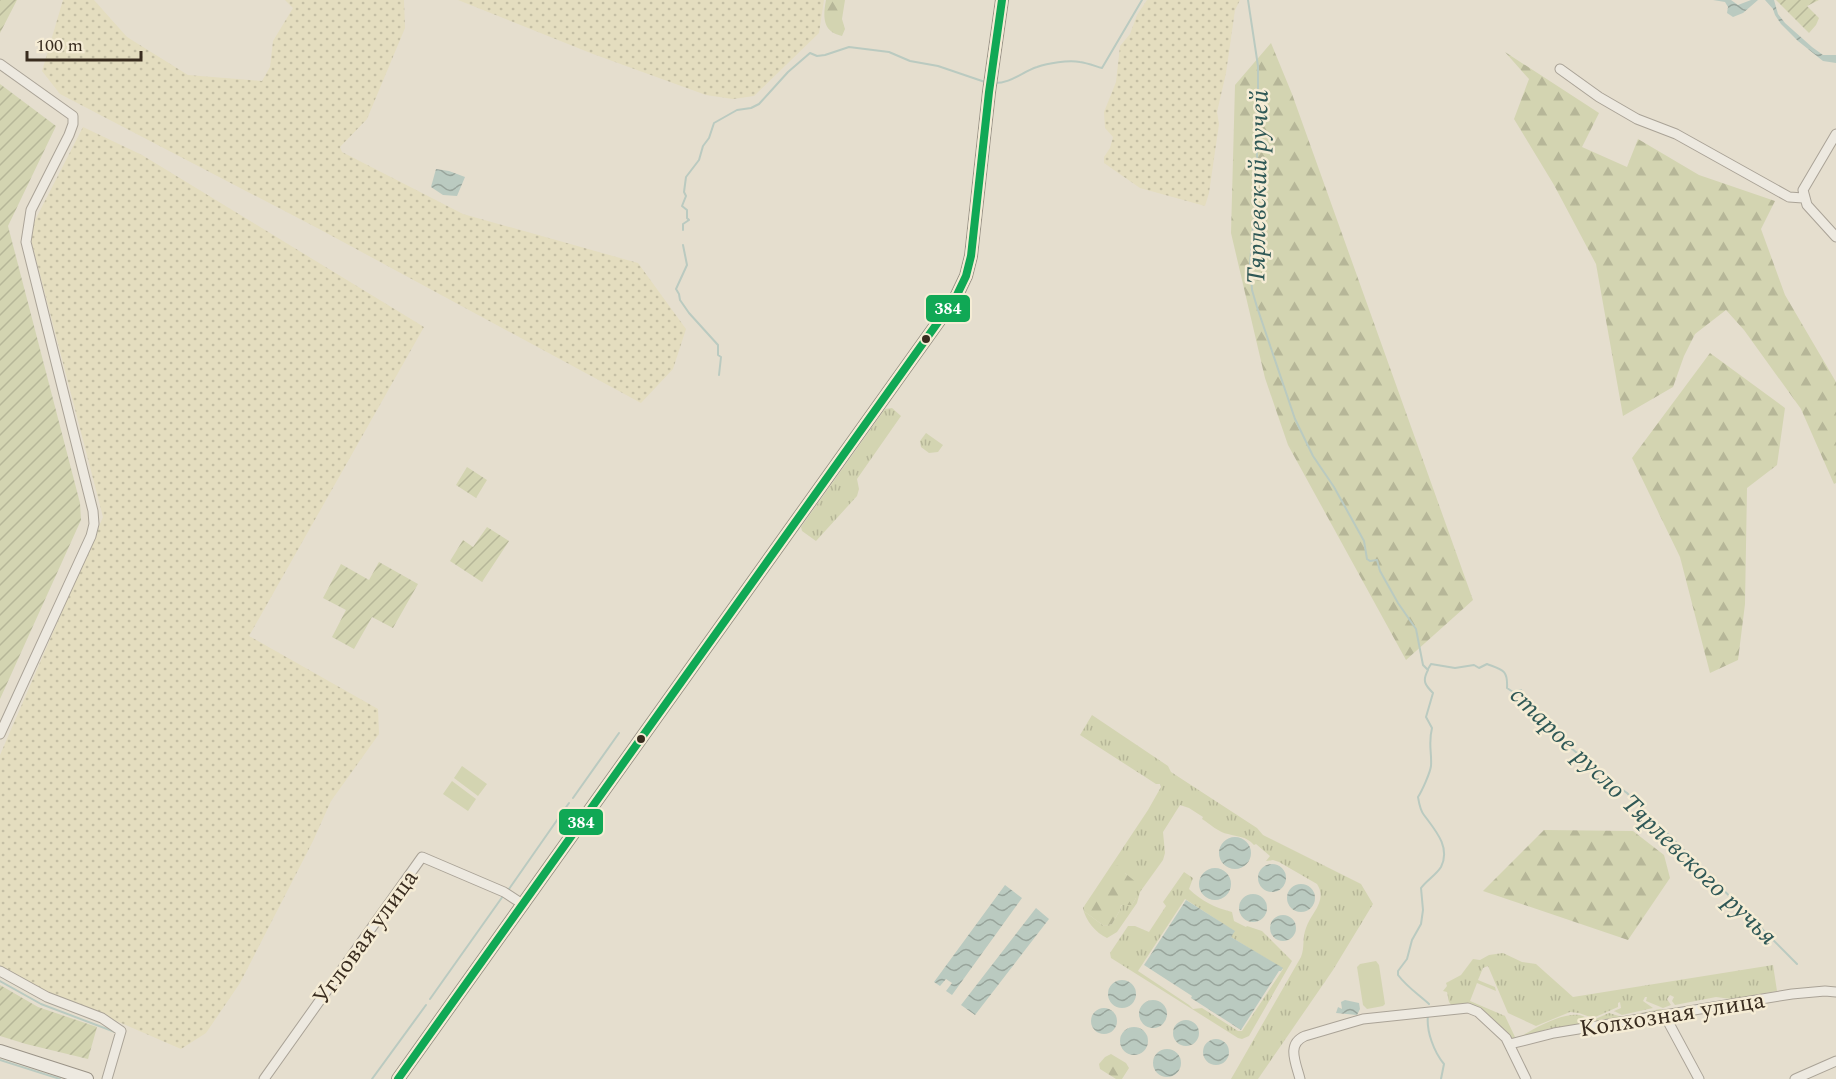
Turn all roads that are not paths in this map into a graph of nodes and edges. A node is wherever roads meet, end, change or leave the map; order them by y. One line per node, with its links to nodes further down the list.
1 (1002, 0): 8 (main road)
2 (0, 63): 7 (street)
3 (1560, 69): 5 (street)
4 (1836, 134): 5 (street)
5 (1803, 198): 6 (street)
6 (1836, 237)
7 (0, 734)
8 (524, 905): 17 (street, Угловая улица); 18 (main road)
9 (0, 971): 16 (street)
10 (1836, 992): 11 (street, Колхозная улица)
11 (1665, 1016): 12 (street, Колхозная улица); 21 (street)
12 (1510, 1044): 19 (street); 20 (street)
13 (0, 1051): 15 (main road)
14 (1836, 1061): 22 (street)
15 (87, 1079)
16 (107, 1079)
17 (264, 1079)
18 (398, 1079)
19 (1300, 1079)
20 (1526, 1079)
21 (1699, 1079)
22 (1795, 1079)

